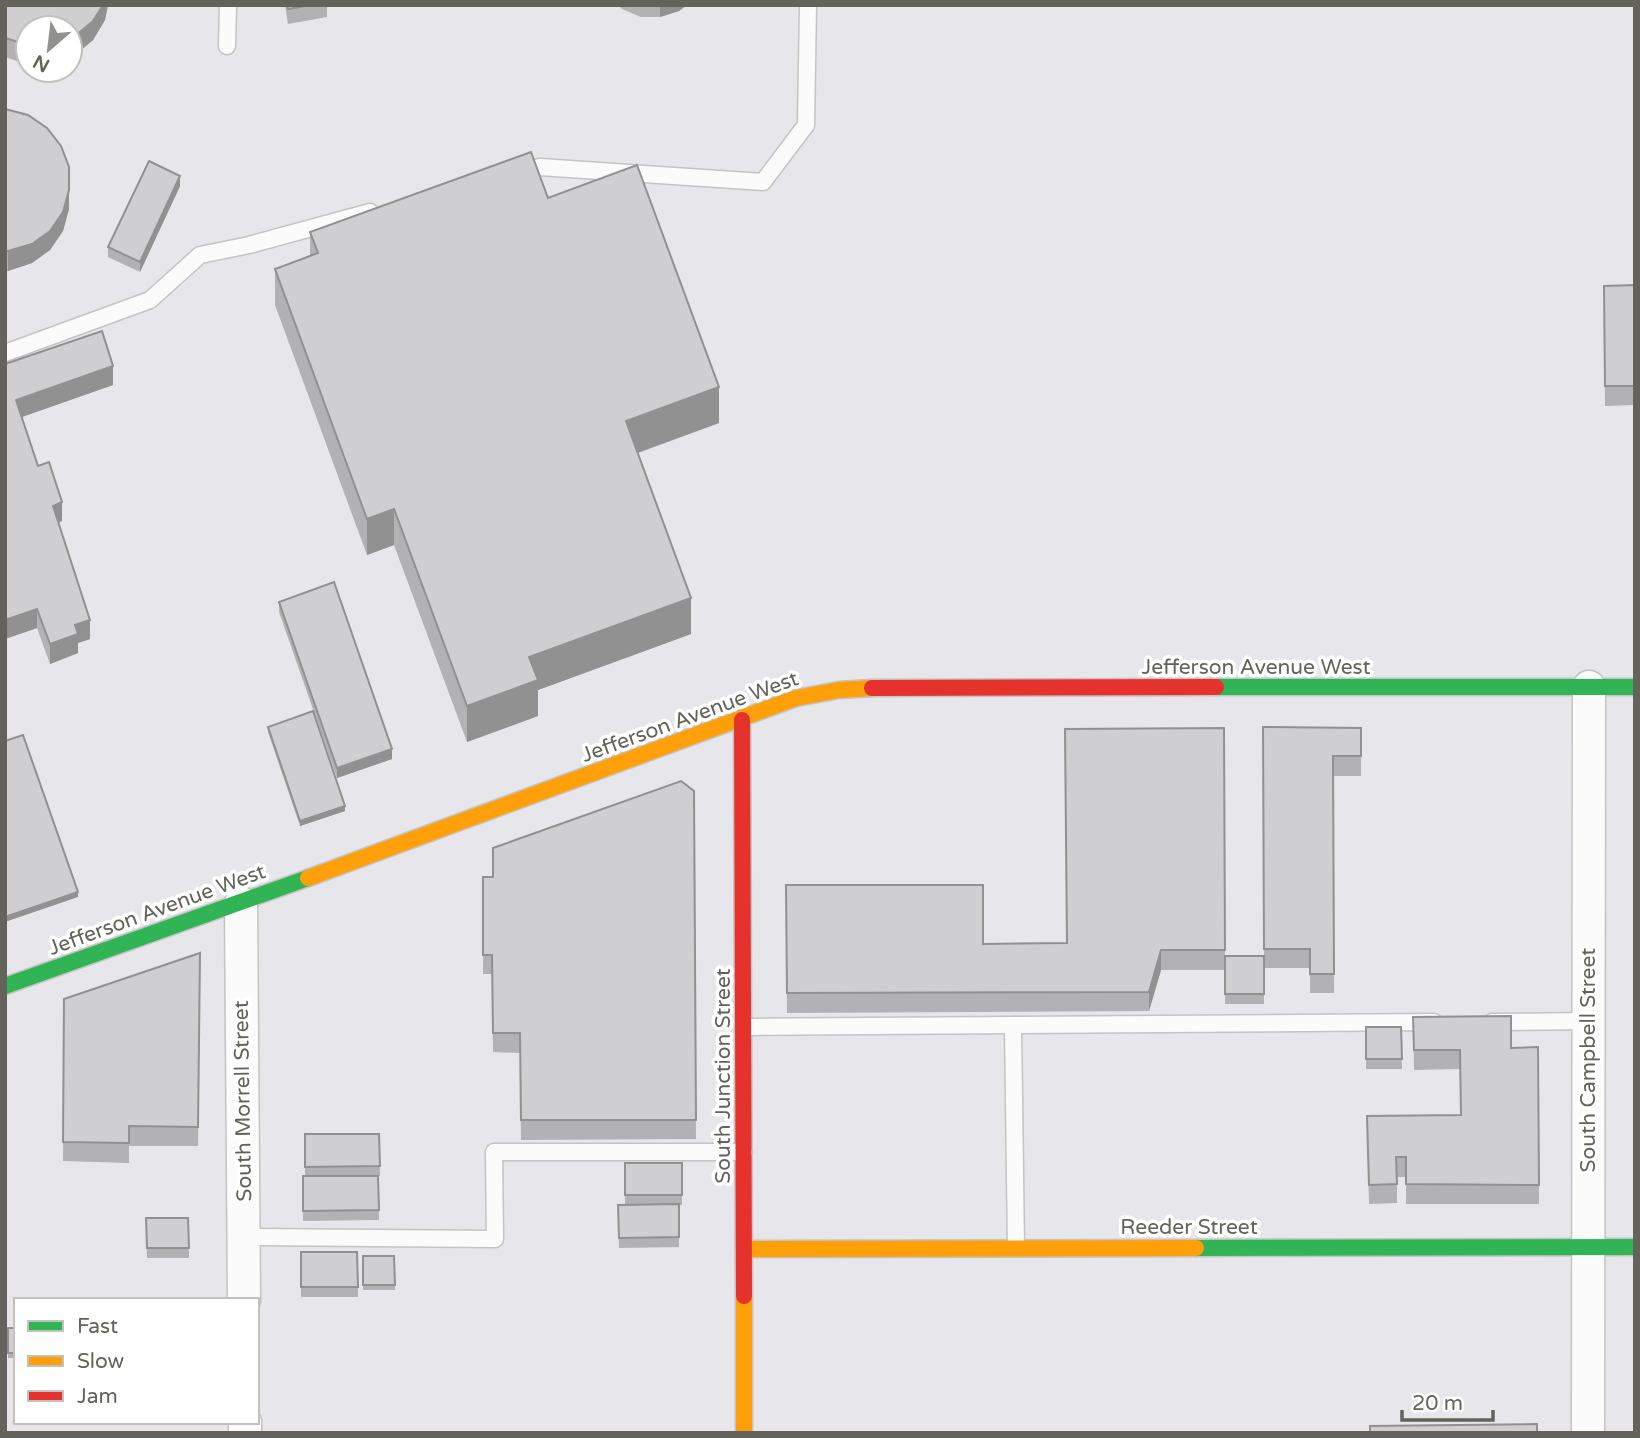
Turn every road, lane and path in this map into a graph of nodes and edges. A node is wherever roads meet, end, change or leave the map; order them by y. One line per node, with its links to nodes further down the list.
1 (228, 5): 3 (lane)
2 (808, 5): 4 (lane)
3 (227, 47)
4 (500, 178)
5 (382, 209): 6 (lane)
6 (5, 353)
7 (1589, 687): 8 (main road, Jefferson Avenue West); 9 (main road, Jefferson Avenue West); 12 (street, South Campbell Street)
8 (1635, 687)
9 (742, 720): 10 (main road, Jefferson Avenue West); 16 (main road, South Junction Street)
10 (241, 903): 11 (main road, Jefferson Avenue West); 18 (street, South Morrell Street)
11 (5, 986)
12 (1588, 1021): 14 (lane); 19 (street, South Campbell Street)
13 (1451, 1022): 15 (lane)
14 (1479, 1022)
15 (1013, 1025): 16 (lane); 21 (lane)
16 (744, 1027): 17 (main road, South Junction Street)
17 (744, 1152): 18 (lane); 22 (main road, South Junction Street)
18 (244, 1237): 23 (street, South Morrell Street)
19 (1588, 1246): 20 (main road, Reeder Street); 21 (main road, Reeder Street); 25 (street, South Campbell Street)
20 (1635, 1247)
21 (1016, 1248): 22 (main road, Reeder Street)
22 (744, 1249): 24 (main road, South Junction Street)
23 (244, 1298)
24 (744, 1433)
25 (1588, 1433)

